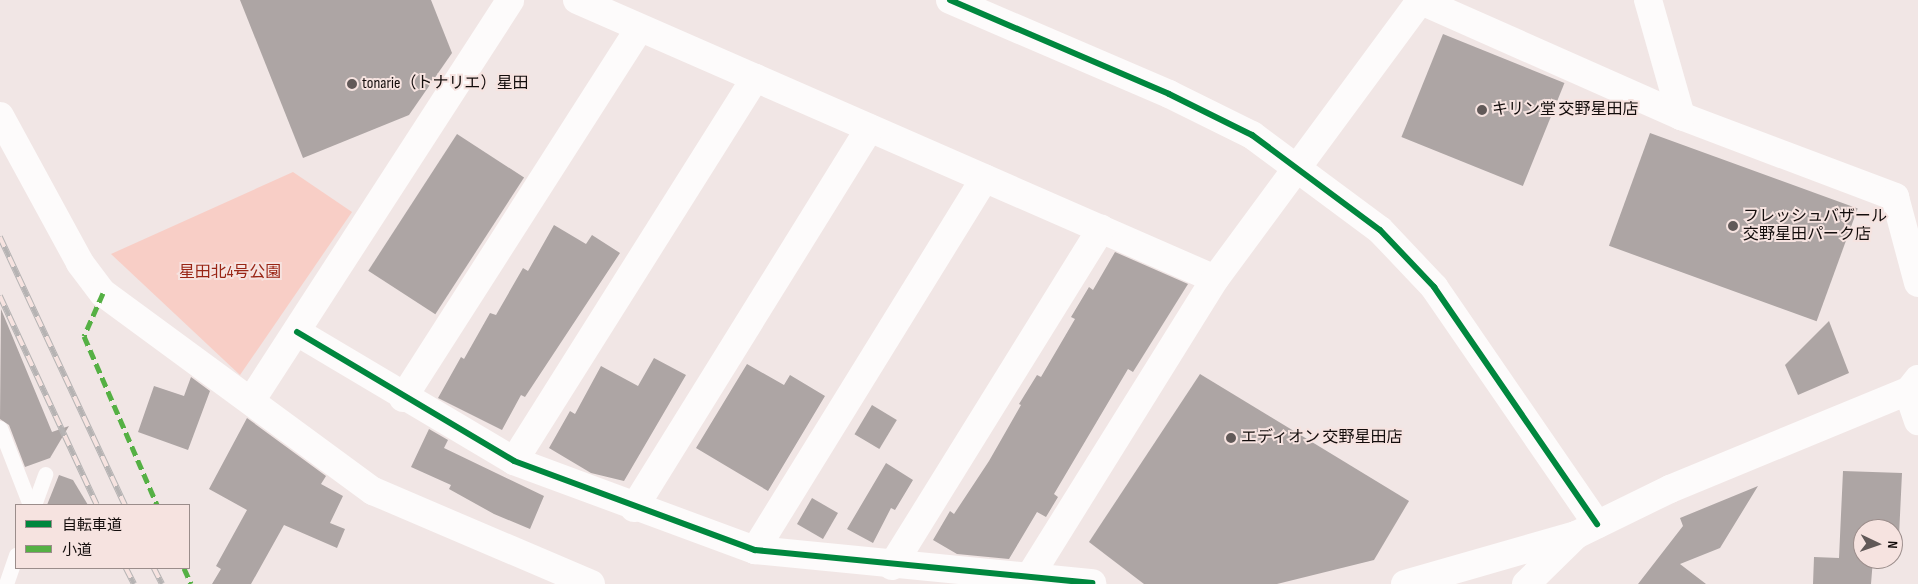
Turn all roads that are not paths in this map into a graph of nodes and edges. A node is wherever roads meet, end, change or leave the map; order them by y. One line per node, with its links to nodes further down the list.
1 (510, 0): 16 (street)
2 (577, 0): 6 (street)
3 (950, 0): 11 (street)
4 (1420, 0): 9 (street); 11 (street)
5 (1648, 0): 9 (street)
6 (640, 28): 7 (street); 18 (street)
7 (755, 78): 10 (street); 22 (street)
8 (0, 116): 19 (street)
9 (1681, 116): 15 (street)
10 (870, 128): 12 (street); 26 (street)
11 (1296, 165): 14 (street); 27 (street)
12 (985, 178): 13 (street); 28 (street)
13 (1101, 229): 14 (street); 30 (street)
14 (1216, 279): 31 (street)
15 (1918, 282)
16 (297, 332): 18 (street); 19 (street)
17 (1915, 386): 20 (street); 27 (street)
18 (403, 398): 22 (street)
19 (251, 401): 34 (street)
20 (1918, 421)
21 (0, 428): 24 (lane)
22 (514, 460): 26 (street)
23 (45, 474): 25 (lane)
24 (32, 504)
25 (32, 504)
26 (634, 508): 28 (street)
27 (1586, 530): 35 (street); 36 (street)
28 (755, 550): 30 (street)
29 (15, 558): 33 (lane)
30 (892, 566): 31 (street)
31 (1030, 576): 32 (street)
32 (1092, 583)
33 (6, 584)
34 (591, 584)
35 (1406, 584)
36 (1526, 584)

